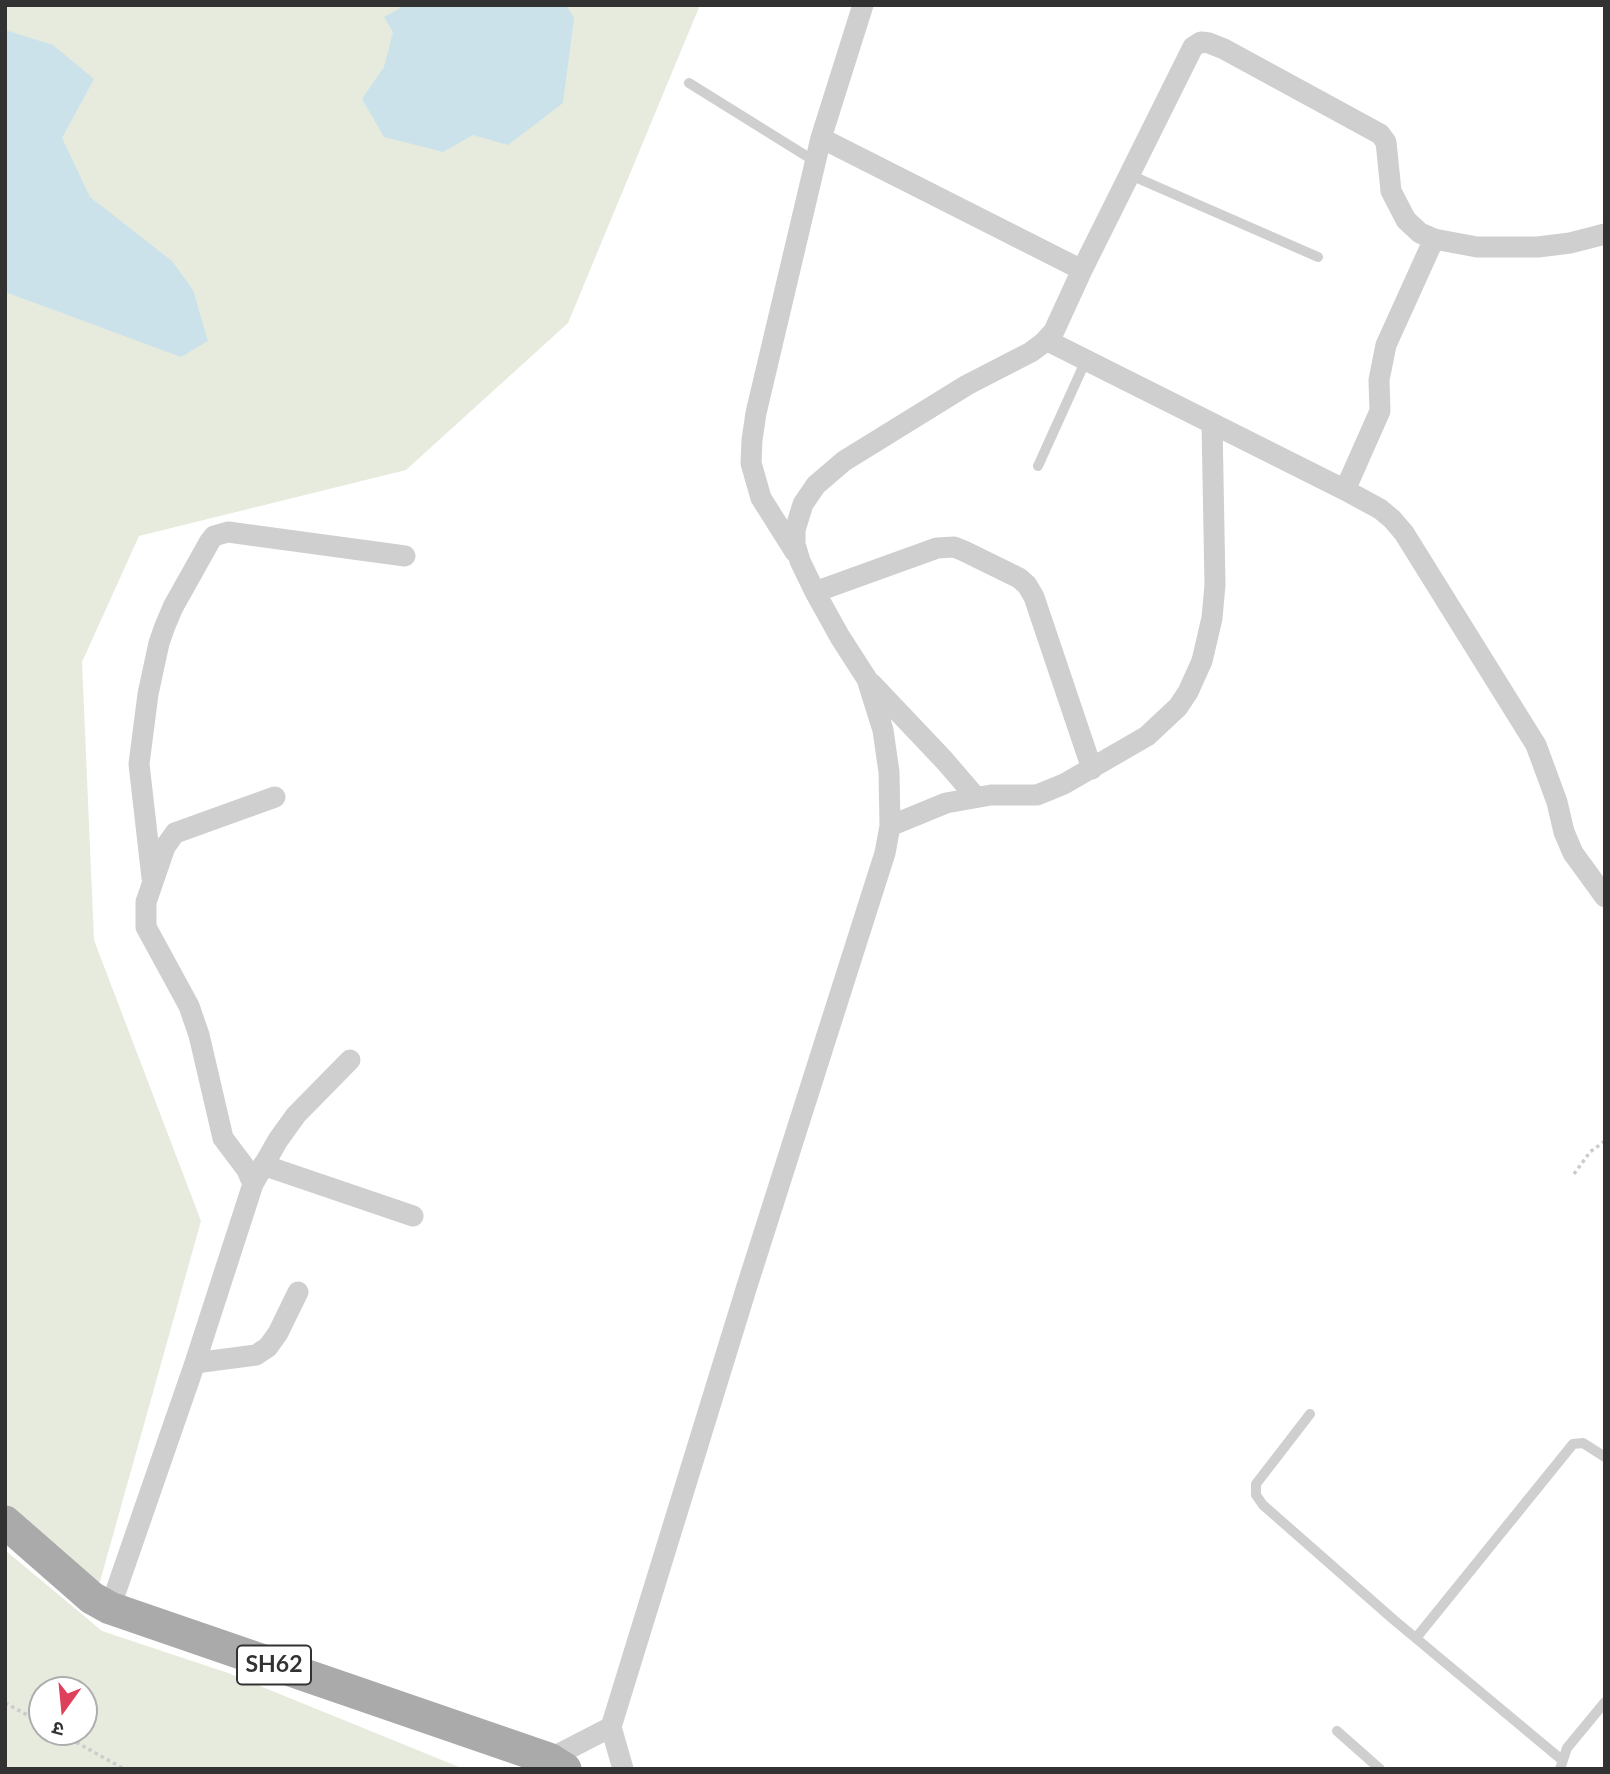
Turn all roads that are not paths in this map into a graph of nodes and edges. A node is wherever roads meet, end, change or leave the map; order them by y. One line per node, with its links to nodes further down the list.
1 (863, 5): 3 (street)
2 (689, 83): 4 (lane)
3 (821, 138): 4 (street); 9 (street)
4 (816, 162): 16 (street)
5 (1128, 174): 7 (street); 8 (lane); 9 (street)
6 (1605, 234): 7 (street)
7 (1434, 239): 14 (street)
8 (1318, 257)
9 (1082, 270): 10 (street)
10 (1046, 340): 11 (street); 16 (street)
11 (1086, 360): 12 (street); 13 (lane)
12 (1212, 423): 14 (street); 19 (street)
13 (1038, 466)
14 (1345, 491): 24 (street)
15 (405, 556): 23 (street)
16 (800, 561): 17 (street)
17 (815, 592): 18 (street); 19 (street)
18 (867, 679): 20 (street); 22 (street)
19 (1092, 769): 20 (street)
20 (975, 796): 22 (street)
21 (275, 797): 23 (street)
22 (890, 826): 37 (street)
23 (152, 884): 27 (street)
24 (1605, 897)
25 (350, 1060): 26 (street)
26 (263, 1165): 27 (street); 28 (street)
27 (253, 1184): 30 (street)
28 (413, 1216)
29 (298, 1292): 30 (street)
30 (194, 1363): 34 (street)
31 (1310, 1414): 35 (lane)
32 (1605, 1457): 35 (lane)
33 (5, 1522): 34 (main road, SH62)
34 (110, 1608): 39 (main road, SH62)
35 (1416, 1638): 40 (lane)
36 (1605, 1702): 40 (lane)
37 (611, 1727): 39 (street); 41 (street)
38 (1337, 1731): 42 (lane)
39 (557, 1764)
40 (1561, 1764)
41 (623, 1769)
42 (1380, 1769)

